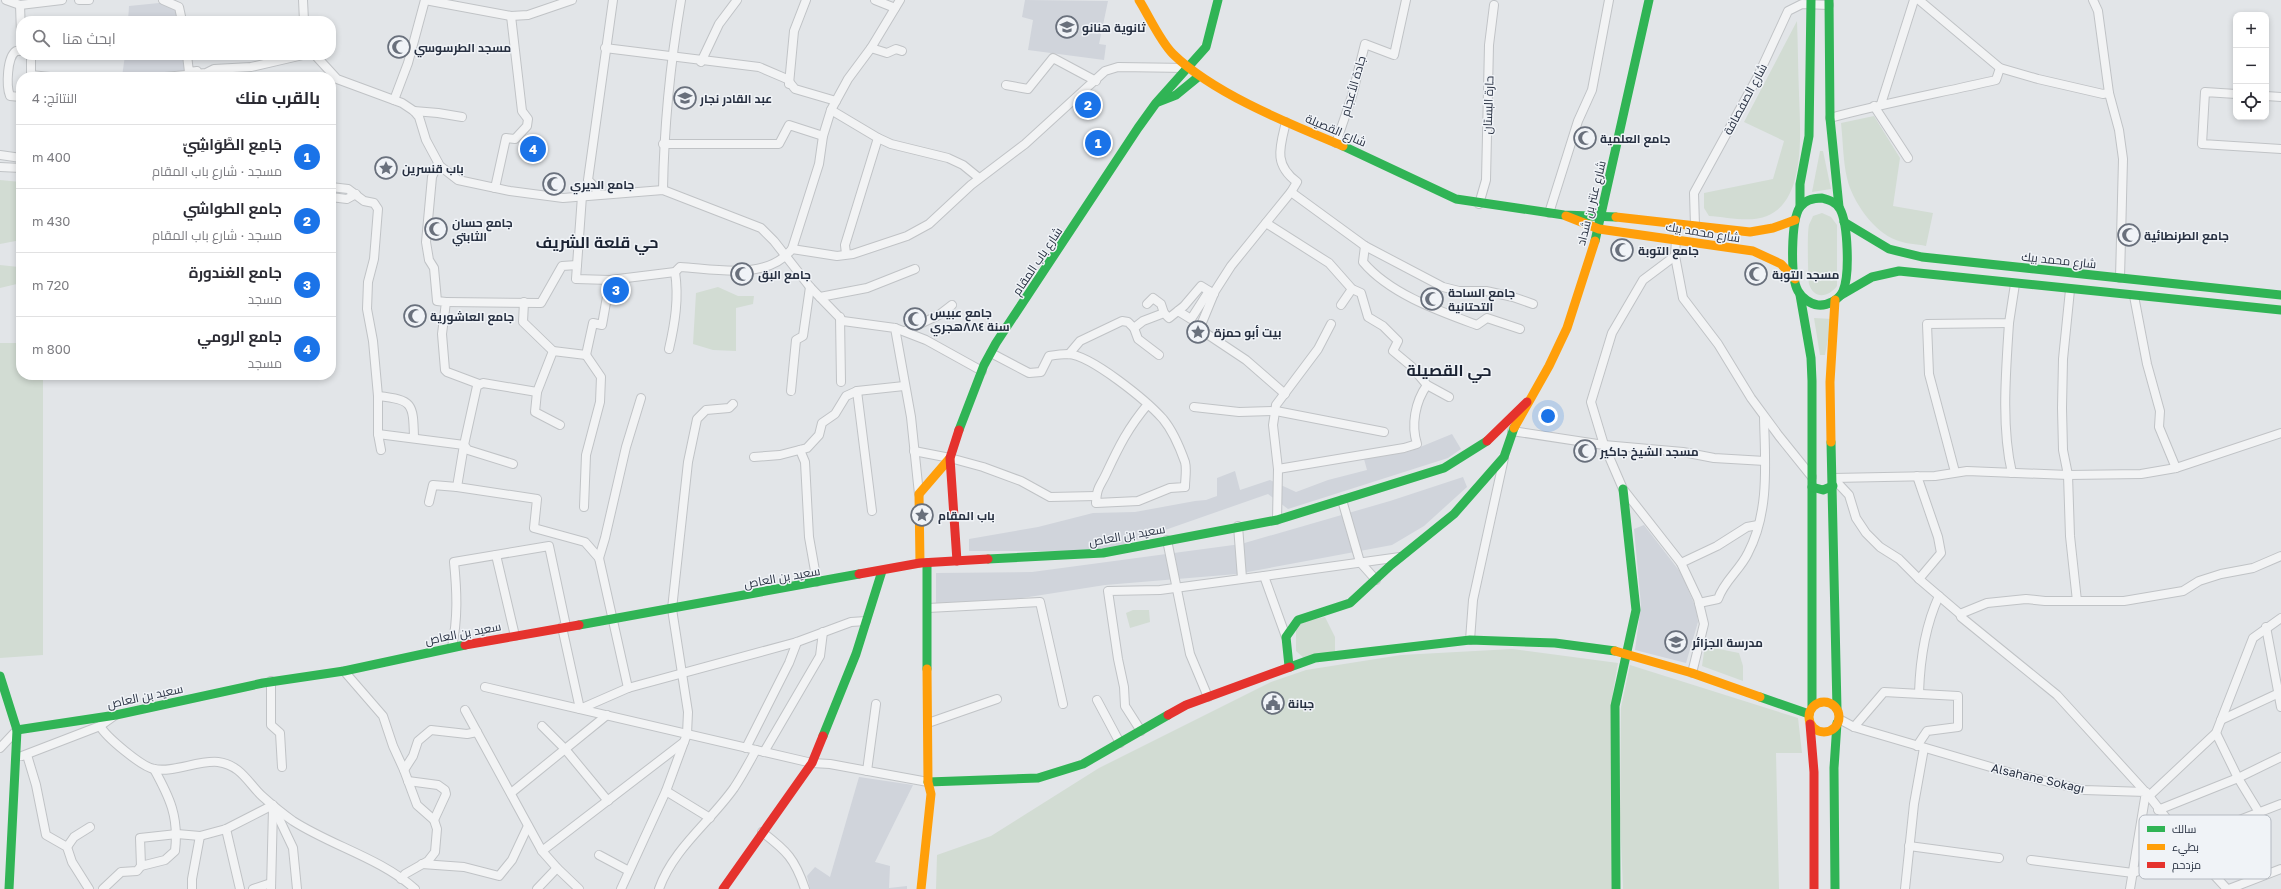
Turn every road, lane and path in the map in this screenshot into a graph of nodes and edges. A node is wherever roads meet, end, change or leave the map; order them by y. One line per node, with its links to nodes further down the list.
1 (6, 0): 25 (street)
2 (62, 0): 25 (street)
3 (79, 0): 4 (street)
4 (89, 0)
5 (303, 0): 30 (street)
6 (425, 0): 31 (street); 60 (street)
7 (572, 0): 31 (street)
8 (614, 0): 32 (street)
9 (681, 0): 36 (street)
10 (737, 0): 41 (street)
11 (806, 0): 53 (street)
12 (875, 0): 27 (street)
13 (900, 0): 27 (street)
14 (1138, 0): 42 (main road, شارع القصيلة)
15 (1218, 0): 42 (main road, شارع باب المقام)
16 (1406, 0): 71 (street, جادة الأعجام)
17 (1609, 0): 92 (street)
18 (1649, 0): 94 (main road, شارع عنتر بن شداد)
19 (1914, 0): 63 (street)
20 (1920, 0): 43 (street)
21 (2093, 0): 55 (street)
22 (168, 1): 29 (street)
23 (1811, 2): 24 (street, شارع الصفصافة); 90 (main road); 98 (street, شارع الصفصافة)
24 (1829, 2): 67 (main road)
25 (20, 5): 28 (street)
26 (1494, 5): 89 (street, حارة البستان)
27 (895, 8): 33 (street)
28 (20, 16)
29 (181, 16)
30 (304, 16)
31 (511, 16): 82 (street)
32 (605, 48): 36 (street); 86 (street)
33 (871, 48): 35 (street); 61 (street)
34 (16, 51): 58 (street)
35 (902, 51)
36 (671, 55): 41 (street); 72 (street)
37 (31, 60): 45 (street)
38 (188, 60): 46 (street)
39 (281, 60): 44 (street)
40 (319, 60): 49 (street)
41 (701, 62): 53 (street)
42 (1188, 68): 50 (main road, شارع القصيلة); 51 (street); 62 (main road, شارع باب المقام)
43 (2000, 68): 55 (street); 63 (street)
44 (214, 70): 47 (street); 48 (street)
45 (31, 72)
46 (189, 72)
47 (189, 72)
48 (209, 72)
49 (327, 72)
50 (1198, 77): 62 (main road); 68 (main road, شارع القصيلة)
51 (1096, 81): 54 (street); 80 (street)
52 (336, 83): 60 (street)
53 (789, 84): 61 (street)
54 (1006, 85)
55 (2109, 93): 109 (street)
56 (2233, 94): 73 (street)
57 (2269, 96): 59 (street)
58 (16, 97)
59 (2281, 97)
60 (394, 100): 65 (street)
61 (836, 101): 64 (street)
62 (1156, 103): 140 (main road, شارع باب المقام)
63 (1877, 105): 67 (street); 76 (street)
64 (831, 110): 69 (street); 70 (street)
65 (414, 111): 66 (street); 77 (street)
66 (462, 117)
67 (1830, 118): 91 (main road)
68 (1286, 122): 71 (main road, شارع القصيلة); 84 (street)
69 (823, 136): 72 (street); 102 (street)
70 (878, 138): 80 (street); 103 (street)
71 (1336, 143): 89 (main road, شارع القصيلة)
72 (663, 144): 83 (street)
73 (2281, 150)
74 (0, 156): 75 (street)
75 (16, 158)
76 (1908, 158)
77 (438, 163): 82 (street); 122 (street)
78 (0, 167): 79 (street)
79 (16, 168)
80 (980, 178): 103 (street)
81 (336, 188): 85 (street)
82 (495, 188): 87 (street)
83 (663, 190): 86 (street); 105 (street)
84 (1291, 192): 97 (street); 101 (street)
85 (356, 194): 88 (street); 153 (street)
86 (596, 194): 87 (street)
87 (582, 196): 106 (street)
88 (336, 198)
89 (1479, 204): 92 (main road, شارع القصيلة)
90 (1800, 207): 91 (main road); 95 (main road)
91 (1839, 207): 96 (main road)
92 (1549, 213): 93 (main road, شارع القصيلة)
93 (1564, 215): 94 (main road, شارع القصيلة); 99 (main road, شارع القصيلة)
94 (1602, 215): 98 (main road, شارع محمد بيك); 99 (main road, شارع عنتر بن شداد)
95 (1795, 220): 98 (main road, شارع محمد بيك); 110 (main road)
96 (1844, 222): 109 (main road, شارع محمد بيك); 121 (main road)
97 (1266, 224): 114 (street); 116 (street)
98 (1695, 226)
99 (1599, 229): 100 (main road, شارع محمد بيك); 156 (main road, شارع عنتر بن شداد)
100 (1676, 239): 104 (street); 110 (main road, شارع محمد بيك)
101 (1365, 246): 125 (street); 136 (street)
102 (792, 249): 103 (street); 105 (street)
103 (846, 254)
104 (1675, 256): 161 (street); 169 (street)
105 (786, 257): 108 (street); 113 (street)
106 (577, 265): 111 (street); 123 (street)
107 (915, 269): 120 (street)
108 (675, 272): 111 (street); 138 (street)
109 (2120, 278): 118 (main road, شارع محمد بيك)
110 (1795, 279): 117 (main road)
111 (610, 280): 142 (street)
112 (2015, 284): 115 (main road); 121 (main road); 132 (street)
113 (810, 287): 120 (street); 149 (street)
114 (1352, 289): 127 (street); 147 (street)
115 (2070, 290): 119 (main road); 184 (street)
116 (1211, 293): 129 (street); 129 (street); 152 (street)
117 (1800, 295): 121 (main road); 177 (main road)
118 (2281, 295)
119 (2134, 296): 128 (main road); 180 (street)
120 (820, 297): 131 (street)
121 (1838, 297): 178 (main road)
122 (446, 302): 123 (street); 146 (street)
123 (524, 302): 139 (street)
124 (1147, 304): 130 (street)
125 (1533, 304)
126 (952, 305): 137 (street)
127 (1341, 305)
128 (2281, 310)
129 (1178, 311): 130 (street)
130 (1164, 313): 135 (street)
131 (840, 317): 134 (street); 145 (street)
132 (2009, 323): 182 (street); 183 (street)
133 (1331, 324): 152 (street)
134 (895, 328): 137 (street); 148 (street)
135 (1134, 328): 141 (street); 143 (street)
136 (1520, 329)
137 (905, 331): 144 (street)
138 (669, 349)
139 (553, 351): 142 (street); 151 (street)
140 (991, 353): 141 (street); 144 (main road, شارع باب المقام)
141 (1069, 354): 158 (street)
142 (586, 355): 194 (street)
143 (1159, 355)
144 (982, 371): 174 (main road, شارع باب المقام)
145 (841, 382)
146 (479, 384): 151 (street); 168 (street)
147 (1427, 385): 154 (street); 181 (street)
148 (904, 386): 150 (street); 172 (street)
149 (792, 391)
150 (857, 391): 171 (street); 195 (street)
151 (537, 392): 162 (street)
152 (1285, 394): 160 (street)
153 (378, 396): 166 (street); 167 (street)
154 (1449, 397)
155 (641, 398): 203 (street)
156 (1527, 402): 163 (main road); 192 (main road, سعيد بن العاص)
157 (733, 404): 219 (street)
158 (1148, 404): 191 (street); 191 (street)
159 (1194, 407): 160 (street)
160 (1276, 410): 164 (street); 181 (street)
161 (1764, 416): 176 (street); 186 (street)
162 (560, 425)
163 (1512, 431): 169 (street); 175 (main road)
164 (1384, 432)
165 (2281, 433): 180 (street)
166 (378, 434): 167 (street); 170 (street)
167 (414, 438): 168 (street)
168 (464, 445): 179 (street); 188 (street)
169 (1604, 445): 176 (street); 189 (street)
170 (381, 450)
171 (800, 450): 173 (street); 213 (street)
172 (914, 451): 174 (street); 190 (street)
173 (754, 457)
174 (950, 458): 190 (main road); 191 (street); 204 (main road, شارع باب المقام)
175 (1504, 458): 202 (main road); 229 (street)
176 (1765, 460): 197 (street)
177 (1812, 462): 178 (main road); 186 (main road)
178 (1832, 462): 187 (main road)
179 (513, 464)
180 (2176, 468): 184 (street)
181 (1278, 469): 196 (street)
182 (1955, 472): 183 (street); 185 (street)
183 (2012, 473): 184 (street)
184 (2068, 475): 216 (street)
185 (1918, 476): 187 (street); 211 (street)
186 (1812, 482): 187 (main road); 253 (main road)
187 (1833, 482): 211 (street); 250 (main road)
188 (458, 487): 193 (street); 203 (street)
189 (1623, 489): 207 (street); 232 (main road)
190 (918, 494): 206 (main road)
191 (1096, 496)
192 (1342, 500): 196 (main road, سعيد بن العاص); 205 (street)
193 (429, 502)
194 (584, 507)
195 (872, 511)
196 (1277, 520): 198 (main road, سعيد بن العاص)
197 (1758, 525): 207 (street); 217 (street)
198 (1238, 526): 199 (main road, سعيد بن العاص); 210 (street)
199 (1167, 540): 204 (main road, سعيد بن العاص); 214 (street)
200 (496, 554): 224 (street); 227 (street); 231 (street)
201 (2281, 556): 216 (street)
202 (1402, 557): 205 (street); 212 (main road)
203 (599, 558): 221 (street)
204 (957, 561): 206 (main road, سعيد بن العاص)
205 (1360, 562): 209 (street); 212 (street)
206 (923, 563): 208 (main road, سعيد بن العاص); 218 (main road)
207 (1681, 563): 217 (street)
208 (882, 571): 213 (main road, سعيد بن العاص); 223 (main road)
209 (1264, 576): 210 (street); 228 (street)
210 (1242, 578): 214 (street)
211 (1919, 579): 215 (street)
212 (1376, 580): 228 (main road)
213 (817, 582): 219 (main road, سعيد بن العاص)
214 (1176, 588): 243 (street); 262 (street)
215 (1939, 596): 220 (street); 241 (street)
216 (2077, 601): 220 (street)
217 (1699, 603): 236 (street)
218 (928, 608): 247 (street); 257 (main road)
219 (672, 609): 221 (main road, سعيد بن العاص); 235 (street)
220 (1960, 614): 285 (street)
221 (614, 618): 224 (main road, سعيد بن العاص); 240 (street)
222 (2281, 618): 225 (street)
223 (866, 621): 226 (street); 275 (main road)
224 (564, 627): 227 (main road, سعيد بن العاص); 249 (street)
225 (2266, 627): 242 (street); 255 (street)
226 (823, 632): 230 (street); 271 (street)
227 (515, 636): 231 (main road, سعيد بن العاص)
228 (1286, 637): 233 (main road)
229 (1470, 640): 232 (main road); 233 (main road)
230 (797, 642): 235 (street); 269 (street)
231 (452, 647): 234 (main road, سعيد بن العاص)
232 (1626, 654): 236 (main road); 335 (main road)
233 (1289, 666): 243 (main road)
234 (344, 671): 238 (main road, سعيد بن العاص); 278 (street)
235 (683, 674): 240 (street); 265 (street)
236 (1692, 674): 253 (main road)
237 (0, 676): 261 (main road)
238 (271, 681): 252 (main road, سعيد بن العاص); 276 (street)
239 (485, 687): 249 (street)
240 (628, 688): 249 (street)
241 (1919, 693): 260 (street); 267 (street)
242 (2280, 693): 248 (street); 255 (street)
243 (1208, 697): 262 (main road)
244 (997, 698): 257 (street)
245 (1097, 700): 266 (street)
246 (876, 704): 279 (street)
247 (1063, 704)
248 (2281, 707)
249 (580, 709): 254 (street)
250 (1837, 709): 253 (main road); 256 (main road)
251 (464, 710): 263 (street)
252 (116, 715): 258 (street); 261 (main road, سعيد بن العاص)
253 (1810, 715): 256 (main road); 336 (main road)
254 (607, 716): 265 (street); 270 (street)
255 (2221, 720): 264 (street)
256 (1838, 721): 260 (street, Alsahane Sokağı); 337 (main road)
257 (928, 723): 282 (main road)
258 (100, 726): 272 (street); 277 (street)
259 (542, 726): 270 (street)
260 (1854, 727): 267 (street, Alsahane Sokağı)
261 (17, 730): 268 (street); 274 (main road)
262 (1141, 731): 266 (main road)
263 (477, 732): 278 (street); 284 (street)
264 (2216, 733): 280 (street); 285 (street)
265 (686, 738): 269 (street); 283 (street); 286 (street)
266 (1120, 743): 282 (main road)
267 (1921, 747): 285 (street, Alsahane Sokağı); 302 (street)
268 (0, 748)
269 (746, 748): 271 (street)
270 (565, 749): 284 (street); 286 (street)
271 (760, 751): 275 (street); 293 (street)
272 (27, 755): 274 (street); 303 (street)
273 (2281, 757): 280 (street)
274 (14, 759): 320 (main road)
275 (812, 763): 279 (street); 298 (main road)
276 (282, 767)
277 (154, 769): 288 (street); 299 (street)
278 (404, 770): 281 (street)
279 (867, 771): 282 (street)
280 (2238, 778): 289 (street); 290 (street)
281 (408, 781): 294 (street); 294 (street)
282 (928, 782): 334 (main road)
283 (666, 791): 293 (street); 312 (street)
284 (511, 792): 295 (street)
285 (2147, 794): 289 (street); 291 (street)
286 (608, 801): 304 (street)
287 (2281, 804): 290 (street)
288 (273, 805): 297 (street); 316 (street); 319 (street); 326 (street)
289 (2158, 810): 292 (street)
290 (2260, 814)
291 (2143, 815)
292 (2162, 815)
293 (710, 818): 331 (street)
294 (434, 820): 308 (street)
295 (528, 826): 304 (street); 308 (street)
296 (90, 827): 303 (street)
297 (226, 829): 300 (street); 324 (street)
298 (762, 832): 332 (main road); 333 (street)
299 (177, 834): 300 (street); 309 (street); 309 (street)
300 (200, 836): 323 (street)
301 (2139, 839): 314 (street)
302 (1909, 846): 306 (street); 338 (street)
303 (67, 847): 321 (street)
304 (542, 851): 310 (street)
305 (599, 855): 312 (street)
306 (1999, 858)
307 (2031, 860): 314 (street)
308 (422, 864): 316 (street)
309 (141, 866): 322 (street)
310 (557, 868): 328 (street); 329 (street)
311 (2281, 869): 315 (street)
312 (629, 871): 330 (street)
313 (2139, 871): 314 (street)
314 (2133, 873): 339 (street)
315 (2271, 873)
316 (401, 879): 327 (street)
317 (2219, 879): 340 (street)
318 (2254, 879): 340 (street)
319 (271, 886): 325 (street)
320 (9, 889)
321 (89, 889)
322 (103, 889)
323 (192, 889)
324 (240, 889)
325 (253, 889)
326 (297, 889)
327 (415, 889)
328 (537, 889)
329 (579, 889)
330 (621, 889)
331 (659, 889)
332 (723, 889)
333 (805, 889)
334 (921, 889)
335 (1616, 889)
336 (1814, 889)
337 (1835, 889)
338 (1905, 889)
339 (2130, 889)
340 (2228, 889)

